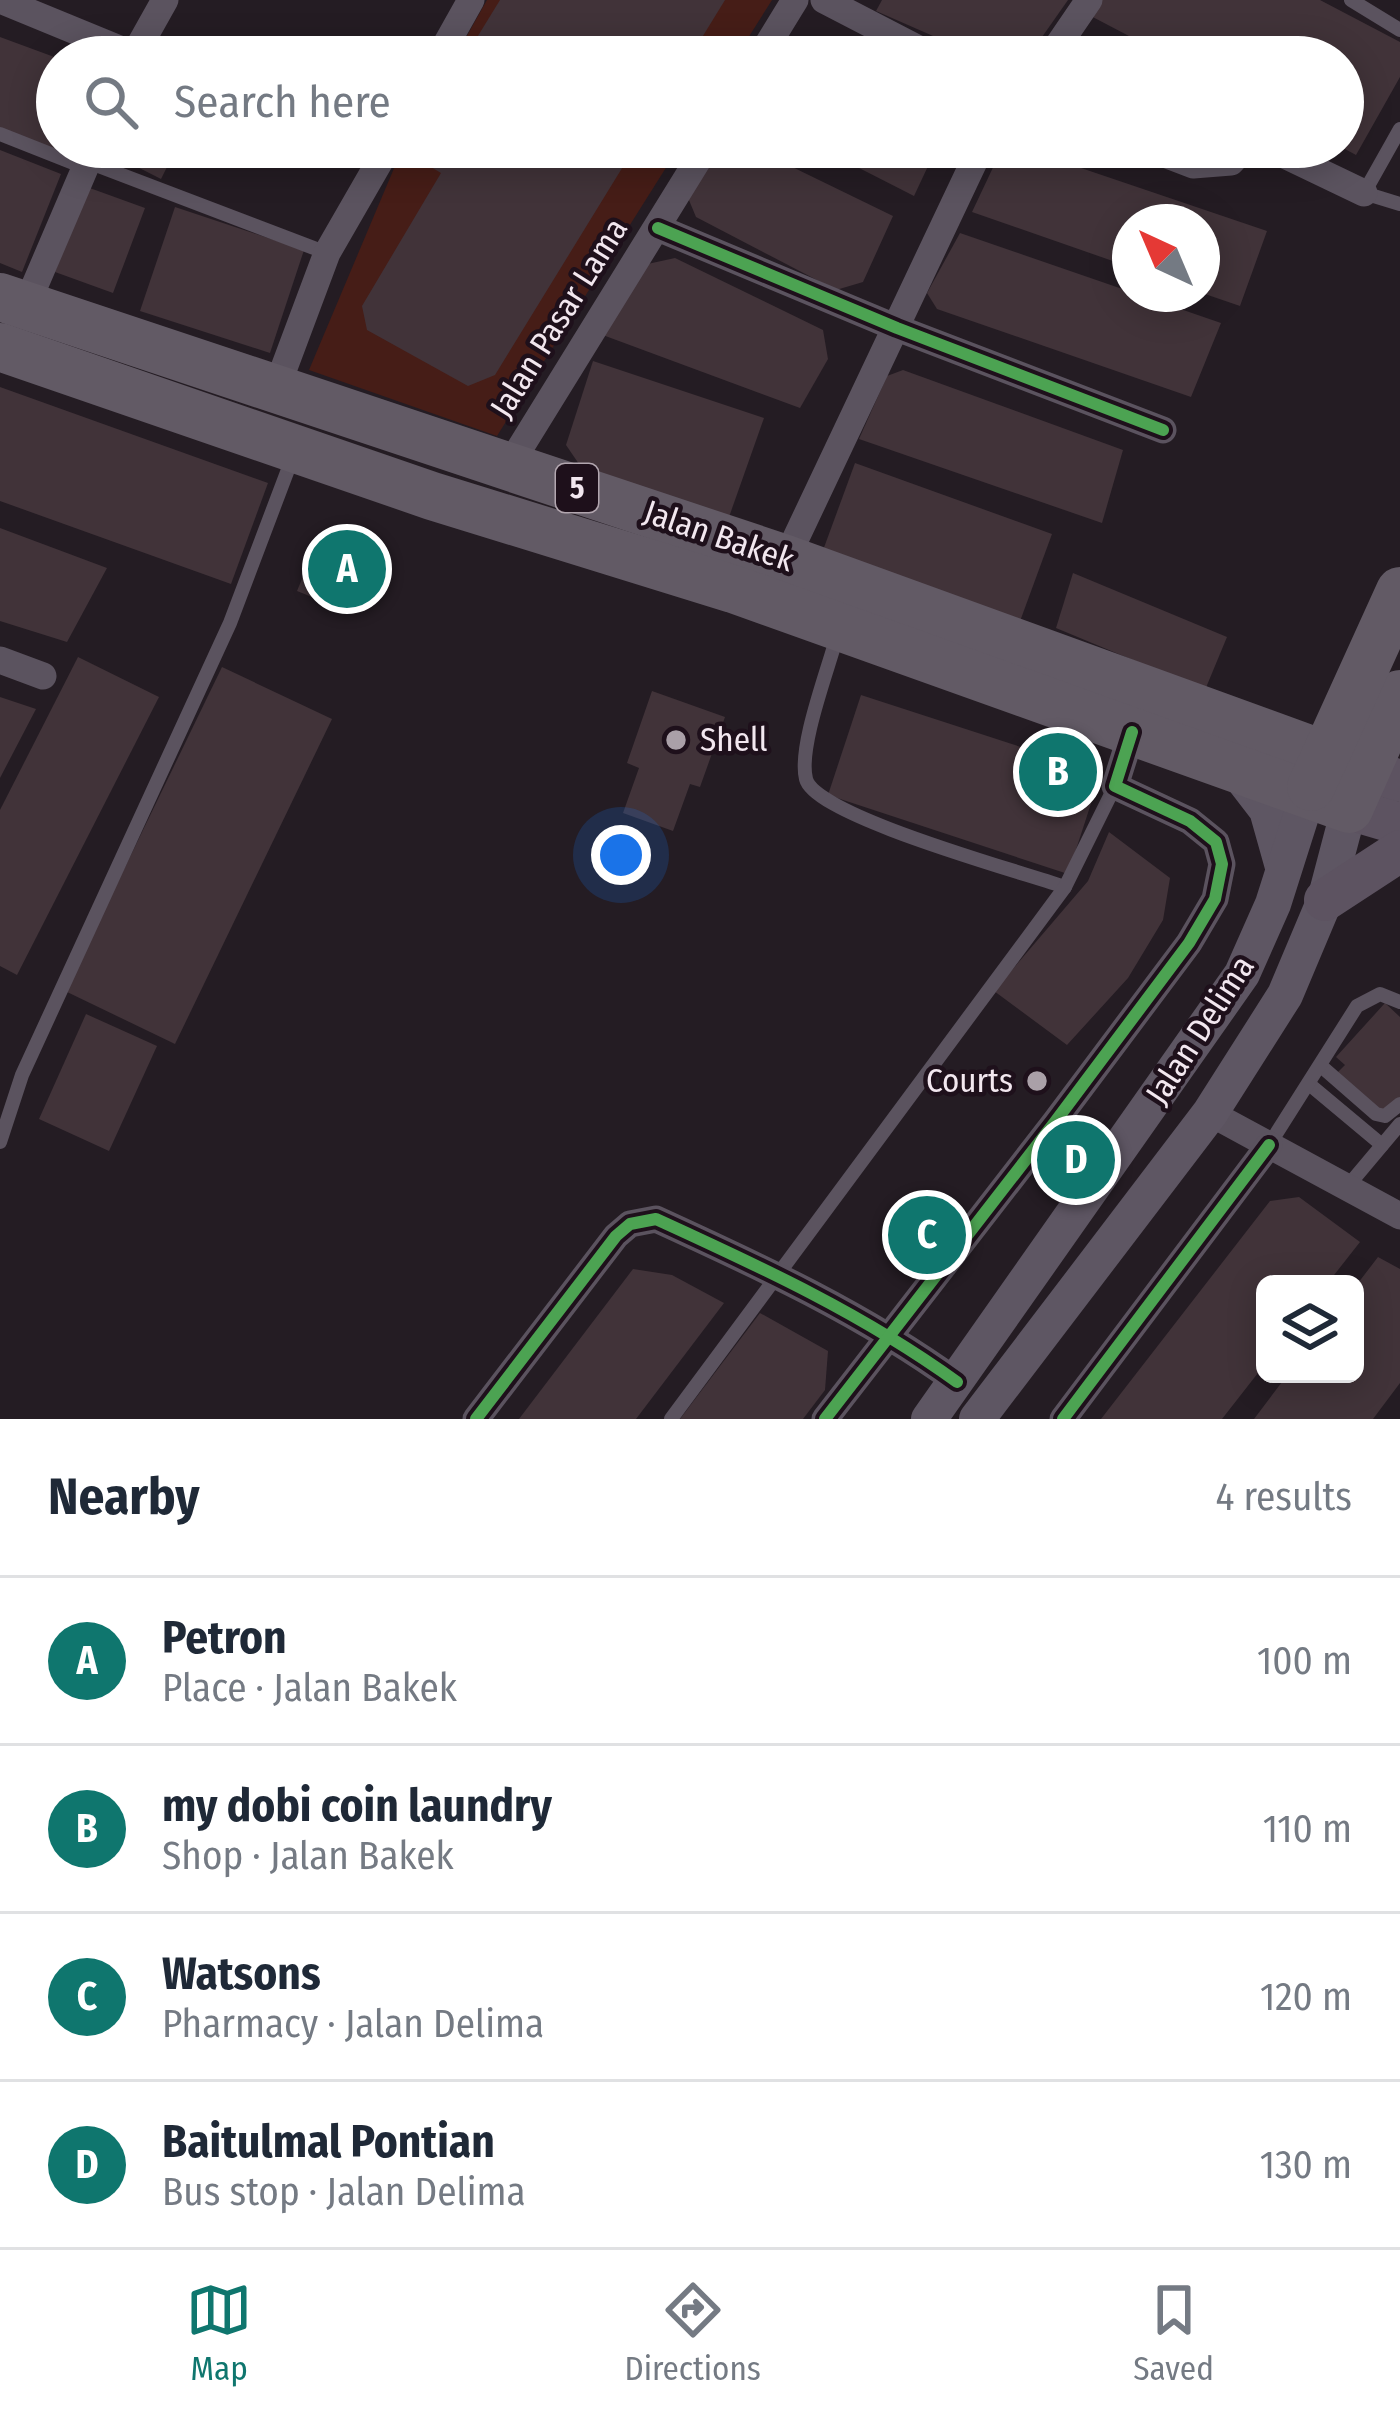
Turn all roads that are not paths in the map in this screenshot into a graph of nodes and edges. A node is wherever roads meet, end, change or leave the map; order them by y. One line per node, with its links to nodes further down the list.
1 (0, 0): 9 (street)
2 (166, 0): 10 (street)
3 (471, 0): 11 (street)
4 (795, 0): 12 (street)
5 (824, 0): 13 (street)
6 (1089, 0): 14 (street)
7 (1351, 0): 8 (lane)
8 (1400, 30)
9 (86, 36)
10 (145, 36)
11 (451, 36)
12 (773, 36)
13 (893, 36)
14 (1072, 36)
15 (1400, 129): 24 (lane)
16 (0, 134): 17 (lane)
17 (36, 144)
18 (84, 168): 28 (street)
19 (112, 168): 27 (lane)
20 (376, 168): 27 (street)
21 (694, 168): 26 (street, Jalan Pasar Lama)
22 (971, 168): 29 (street)
23 (1312, 168): 24 (street)
24 (1364, 193): 25 (lane)
25 (1400, 204)
26 (658, 228): 29 (street); 34 (street, Jalan Pasar Lama)
27 (328, 253): 31 (street)
28 (13, 302): 31 (highway, Jalan Bakek / 5)
29 (897, 328): 32 (street); 35 (street)
30 (0, 347): 33 (highway, Jalan Bakek / 5)
31 (274, 392): 34 (highway, Jalan Bakek / 5)
32 (1163, 430)
33 (296, 449): 37 (highway, Jalan Bakek / 5); 56 (lane)
34 (509, 466): 35 (highway, Jalan Bakek / 5)
35 (786, 559): 43 (highway, Jalan Bakek / 5)
36 (1400, 591): 43 (highway)
37 (839, 627): 41 (highway, Jalan Bakek / 5); 48 (lane)
38 (0, 660): 39 (street)
39 (44, 676)
40 (1400, 698): 43 (highway)
41 (1132, 732): 42 (highway, Jalan Bakek / 5); 44 (street)
42 (1237, 771): 43 (highway, Jalan Bakek / 5); 47 (street)
43 (1348, 782): 45 (main road); 47 (street, Jalan Delima); 49 (street, Jalan Delima)
44 (1115, 786): 48 (lane); 63 (street)
45 (1400, 824)
46 (1400, 851): 49 (main road)
47 (1284, 871): 60 (street, Jalan Delima)
48 (1065, 887): 62 (lane)
49 (1325, 901): 54 (street, Jalan Delima)
50 (1400, 1002): 51 (lane)
51 (1321, 1066): 52 (lane); 53 (lane)
52 (1310, 1084): 57 (lane); 58 (lane)
53 (1400, 1104)
54 (1210, 1113): 57 (street); 60 (street); 69 (street, Jalan Delima)
55 (1400, 1124): 58 (lane)
56 (0, 1142)
57 (1270, 1145): 59 (street); 70 (street)
58 (1382, 1145): 59 (lane)
59 (1347, 1187): 61 (street)
60 (1079, 1205): 64 (street, Jalan Delima)
61 (1400, 1216)
62 (779, 1276): 63 (street); 65 (street); 66 (lane)
63 (889, 1333): 64 (street); 67 (street)
64 (957, 1382): 68 (street, Jalan Delima)
65 (476, 1419)
66 (671, 1419)
67 (825, 1419)
68 (929, 1419)
69 (977, 1419)
70 (1063, 1419)

